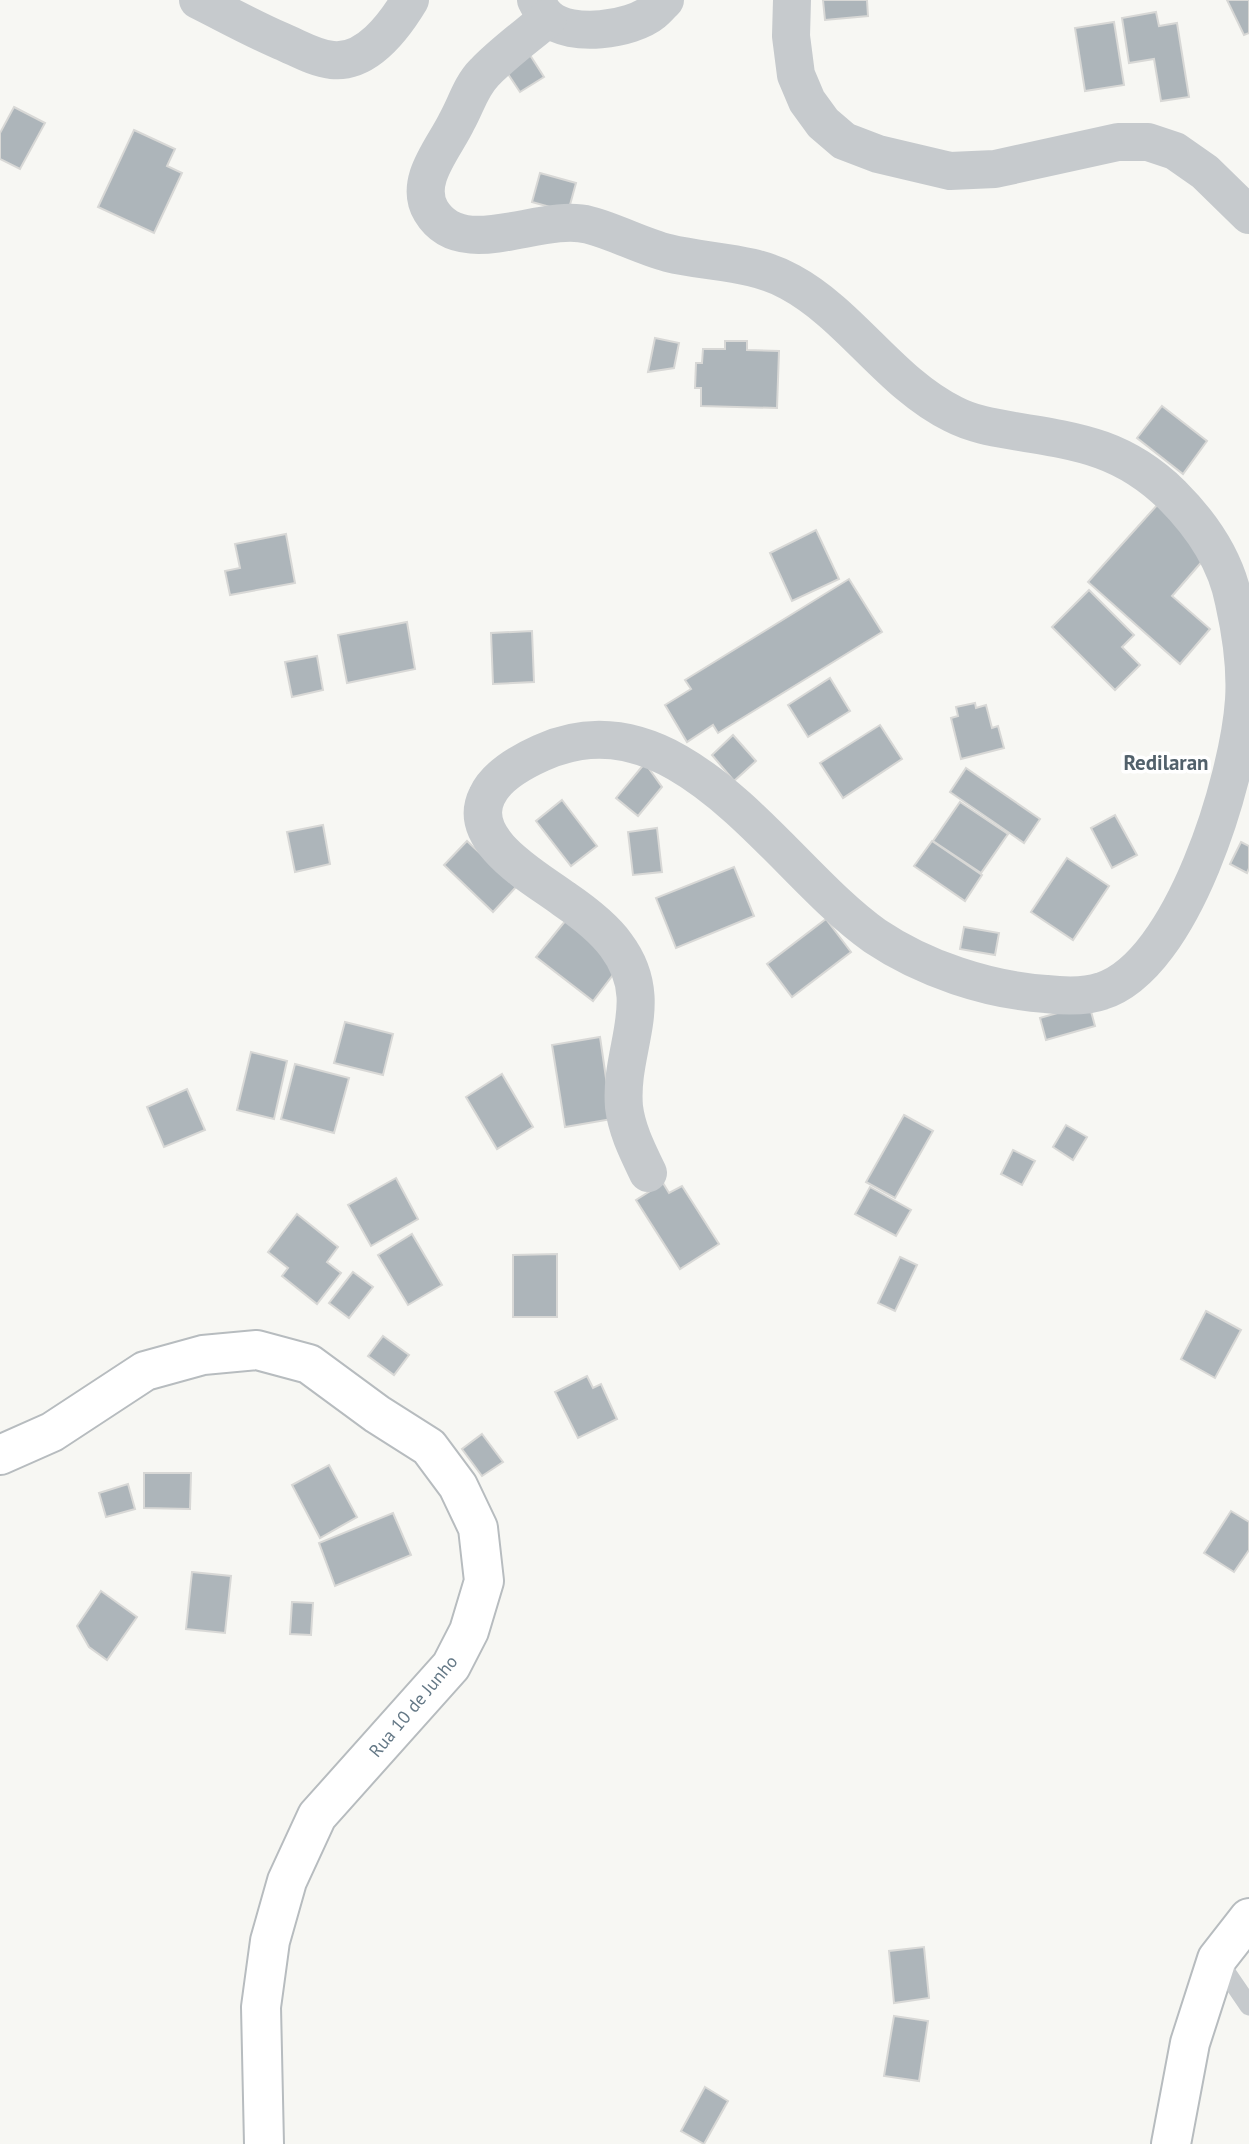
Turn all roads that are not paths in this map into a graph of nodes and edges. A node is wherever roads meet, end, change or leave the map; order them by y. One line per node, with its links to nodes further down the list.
1 (198, 0): 2 (street)
2 (411, 0)
3 (664, 0): 5 (street)
4 (792, 0): 6 (street)
5 (542, 9): 7 (street)
6 (1249, 215)
7 (648, 1173)
8 (0, 1455): 12 (main road, Rua 10 de Junho)
9 (1249, 1918): 10 (main road)
10 (1233, 1953): 11 (lane); 13 (main road)
11 (1249, 2006)
12 (264, 2144)
13 (1171, 2144)

